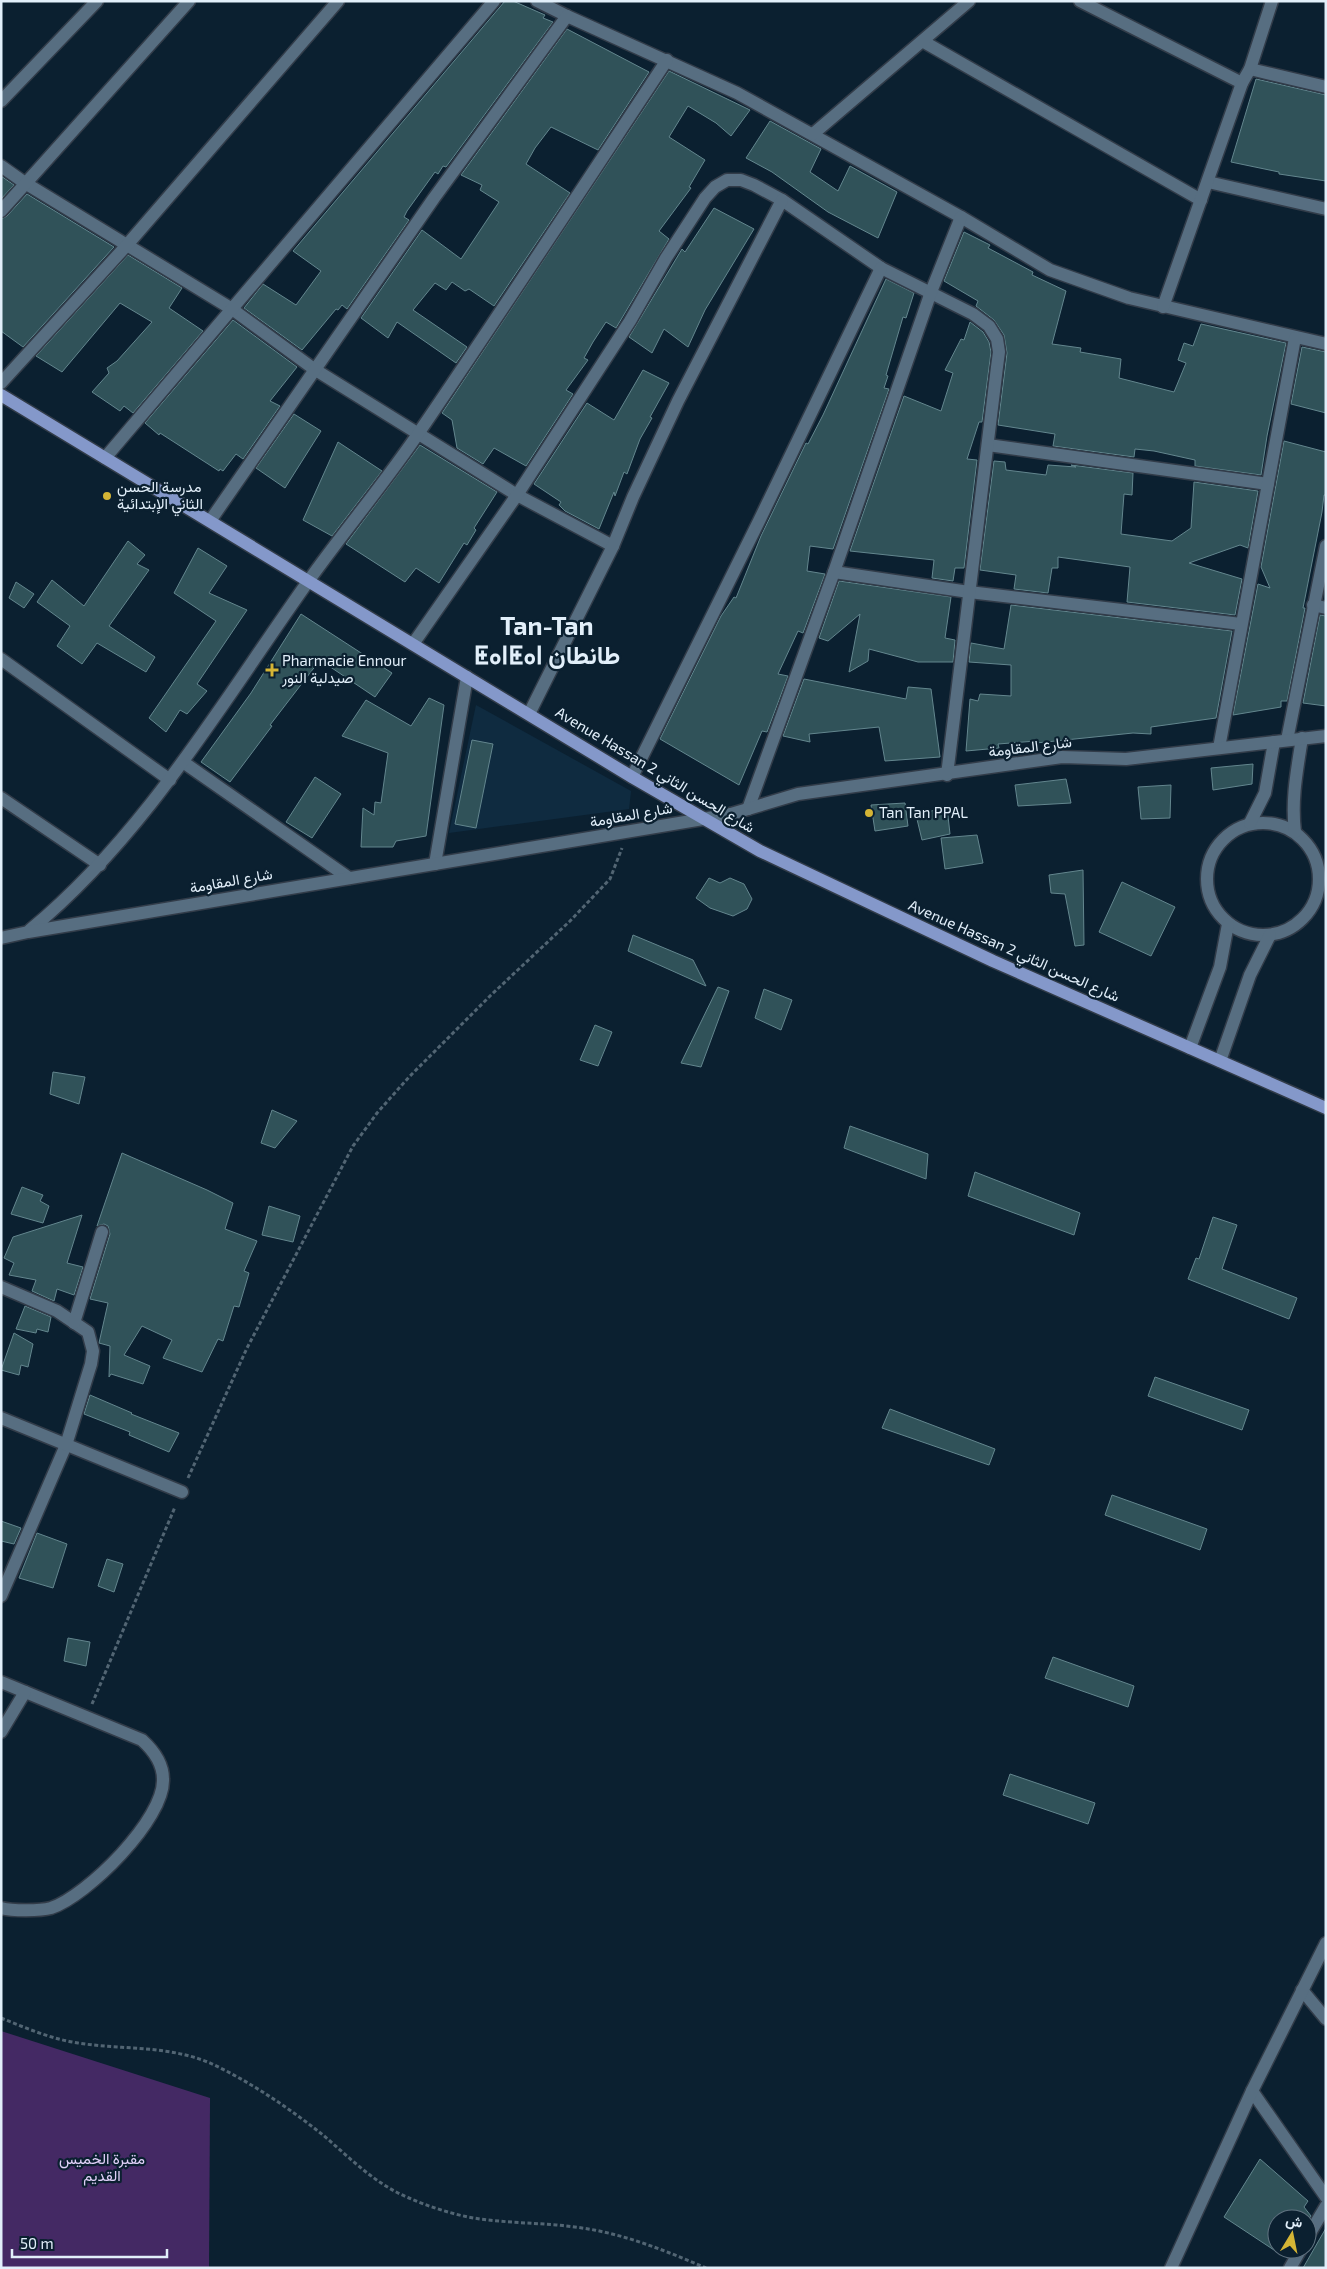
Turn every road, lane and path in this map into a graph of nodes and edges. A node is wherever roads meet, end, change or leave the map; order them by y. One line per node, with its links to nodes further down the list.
1 (97, 1): 15 (street)
2 (189, 1): 19 (street)
3 (338, 1): 25 (street)
4 (494, 1): 29 (street)
5 (538, 1): 9 (street)
6 (969, 1): 10 (street)
7 (1080, 1): 13 (street)
8 (1272, 1): 12 (street)
9 (567, 16): 11 (street); 32 (street)
10 (924, 42): 16 (street); 21 (street)
11 (667, 60): 16 (street); 35 (street)
12 (1250, 69): 13 (street); 14 (street)
13 (1242, 84): 18 (street)
14 (1326, 87)
15 (1, 101)
16 (813, 134): 24 (street)
17 (1, 166): 19 (street)
18 (1208, 182): 21 (street); 22 (street)
19 (25, 183): 23 (street); 25 (street)
20 (782, 200): 26 (street); 39 (street); 41 (street)
21 (1201, 200): 28 (street)
22 (1326, 208)
23 (1, 211)
24 (961, 217): 27 (street); 28 (street)
25 (127, 246): 29 (street); 33 (street)
26 (881, 268): 27 (street); 59 (street)
27 (931, 292): 36 (street); 43 (street)
28 (1163, 307): 30 (street)
29 (232, 309): 32 (street); 37 (street)
30 (1295, 338): 31 (street); 38 (street)
31 (1326, 344)
32 (314, 369): 35 (street); 40 (street)
33 (1, 382)
34 (1, 395): 37 (main road, Avenue Hassan 2 شارع الحسن الثاني)
35 (419, 434): 39 (street); 44 (street)
36 (988, 445): 38 (street); 45 (street)
37 (105, 458): 40 (main road, Avenue Hassan 2 شارع الحسن الثاني)
38 (1268, 484): 47 (street)
39 (517, 494): 41 (street); 48 (street)
40 (210, 522): 44 (main road, Avenue Hassan 2 شارع الحسن الثاني)
41 (613, 546): 51 (street)
42 (1326, 546): 46 (street)
43 (834, 572): 45 (street); 62 (street)
44 (308, 581): 48 (main road, Avenue Hassan 2 شارع الحسن الثاني); 57 (street)
45 (969, 592): 47 (street); 58 (street)
46 (1320, 606): 54 (street)
47 (1241, 624): 56 (street)
48 (413, 644): 50 (main road, Avenue Hassan 2 شارع الحسن الثاني)
49 (1, 659): 60 (street)
50 (467, 677): 51 (main road, Avenue Hassan 2 شارع الحسن الثاني); 67 (street)
51 (529, 714): 59 (main road, Avenue Hassan 2 شارع الحسن الثاني)
52 (1326, 736): 53 (street, شارع المقاومة)
53 (1302, 738): 54 (street, شارع المقاومة); 66 (street)
54 (1287, 740): 55 (street, شارع المقاومة)
55 (1274, 742): 56 (street, شارع المقاومة); 64 (street)
56 (1219, 748): 58 (street, شارع المقاومة)
57 (182, 762): 60 (street); 69 (street)
58 (947, 775): 62 (street, شارع المقاومة)
59 (632, 777): 63 (main road, Avenue Hassan 2 شارع الحسن الثاني)
60 (170, 780): 68 (street)
61 (1, 798): 68 (street)
62 (748, 809): 63 (street, شارع المقاومة)
63 (703, 819): 65 (street, شارع المقاومة); 74 (main road, Avenue Hassan 2 شارع الحسن الثاني)
64 (1250, 823): 66 (street); 70 (street)
65 (628, 832): 67 (street, شارع المقاومة); 82 (path)
66 (1295, 832): 72 (street)
67 (435, 864): 69 (street, شارع المقاومة)
68 (100, 866): 71 (street)
69 (349, 878): 71 (street, شارع المقاومة)
70 (1228, 924): 72 (street); 74 (street)
71 (28, 932): 73 (street, شارع المقاومة)
72 (1270, 935): 75 (street)
73 (1, 938)
74 (1190, 1048): 75 (main road, Avenue Hassan 2 شارع الحسن الثاني)
75 (1220, 1061): 76 (main road, Avenue Hassan 2 شارع الحسن الثاني)
76 (1326, 1108)
77 (102, 1232): 79 (street)
78 (1, 1287): 79 (street)
79 (74, 1323): 81 (street)
80 (1, 1418): 81 (street)
81 (66, 1445): 82 (street); 83 (street)
82 (182, 1492): 86 (path)
83 (1, 1596)
84 (1, 1682): 85 (street)
85 (25, 1692): 86 (street); 87 (street)
86 (86, 1716): 88 (street)
87 (1, 1732)
88 (1, 1908)
89 (1326, 1944): 90 (street)
90 (1302, 1990): 92 (street); 93 (street)
91 (1, 2018): 97 (path)
92 (1326, 2019)
93 (1252, 2091): 94 (street); 98 (street)
94 (1326, 2197)
95 (1326, 2206): 96 (street)
96 (1317, 2221)
97 (706, 2268)
98 (1170, 2268)

